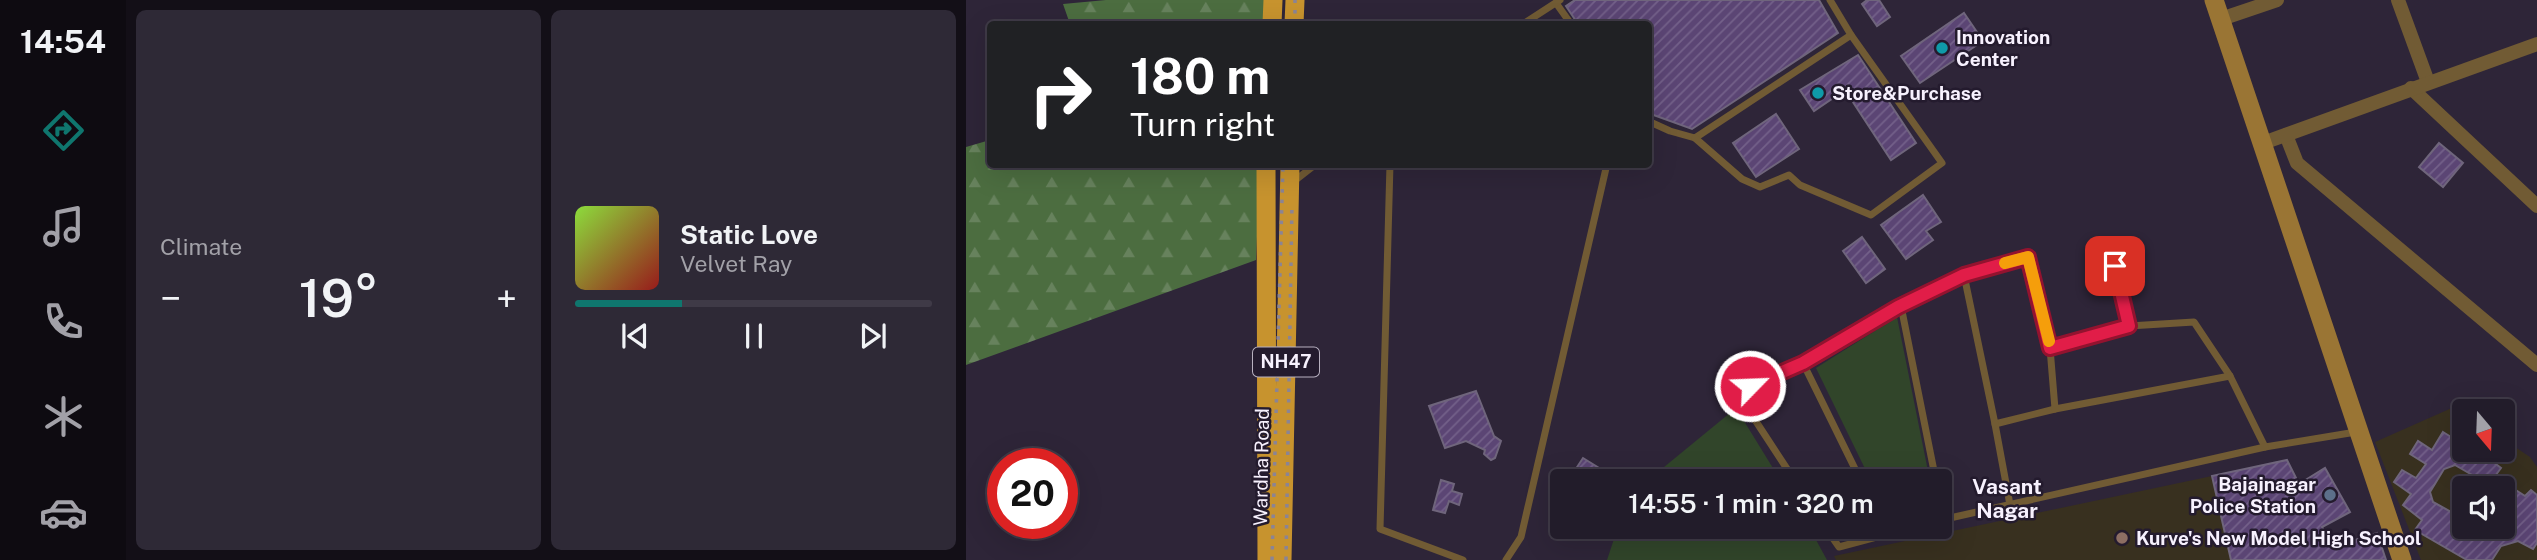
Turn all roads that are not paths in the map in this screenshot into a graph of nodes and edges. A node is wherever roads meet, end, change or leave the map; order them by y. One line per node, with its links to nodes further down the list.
1 (1273, 0): 9 (highway)
2 (1295, 0): 10 (highway)
3 (1830, 0): 13 (lane)
4 (2214, 0): 8 (main road)
5 (2277, 0): 8 (street)
6 (2398, 0): 15 (street)
7 (1558, 1): 11 (lane); 12 (lane)
8 (2226, 12): 19 (main road)
9 (1272, 21)
10 (1294, 21)
11 (1528, 21)
12 (1568, 21)
13 (1851, 35): 18 (lane); 18 (lane)
14 (2537, 44): 15 (street)
15 (2428, 82): 16 (street)
16 (2411, 88): 19 (street); 27 (street)
17 (1652, 123): 18 (lane)
18 (1695, 138)
19 (2274, 139): 35 (street); 39 (main road); 53 (main road)
20 (1266, 168): 48 (highway, Wardha Road / NH47)
21 (1290, 168): 26 (highway, Wardha Road / NH47)
22 (1311, 168): 26 (lane)
23 (1390, 168): 50 (lane)
24 (1606, 168): 51 (lane)
25 (2537, 184): 27 (street)
26 (1290, 185): 49 (highway, Wardha Road / NH47)
27 (2520, 190): 28 (street)
28 (2537, 206)
29 (2115, 266): 32 (lane)
30 (1964, 275): 31 (lane); 33 (lane); 38 (lane)
31 (1901, 306): 34 (lane); 43 (lane)
32 (2129, 326): 33 (lane); 36 (lane)
33 (2050, 348): 37 (lane)
34 (1803, 363): 41 (lane); 42 (lane)
35 (2537, 365)
36 (2230, 376): 37 (lane); 40 (lane)
37 (2055, 409): 38 (lane)
38 (1995, 424): 44 (lane)
39 (2359, 431): 40 (lane); 52 (main road)
40 (2265, 447): 44 (lane)
41 (1787, 469)
42 (1855, 469)
43 (1934, 469)
44 (2010, 505): 45 (lane)
45 (1952, 517)
46 (1833, 539): 47 (lane)
47 (1861, 539)
48 (1267, 560)
49 (1282, 560)
50 (1463, 560)
51 (1507, 560)
52 (2402, 560)
53 (2413, 560)

